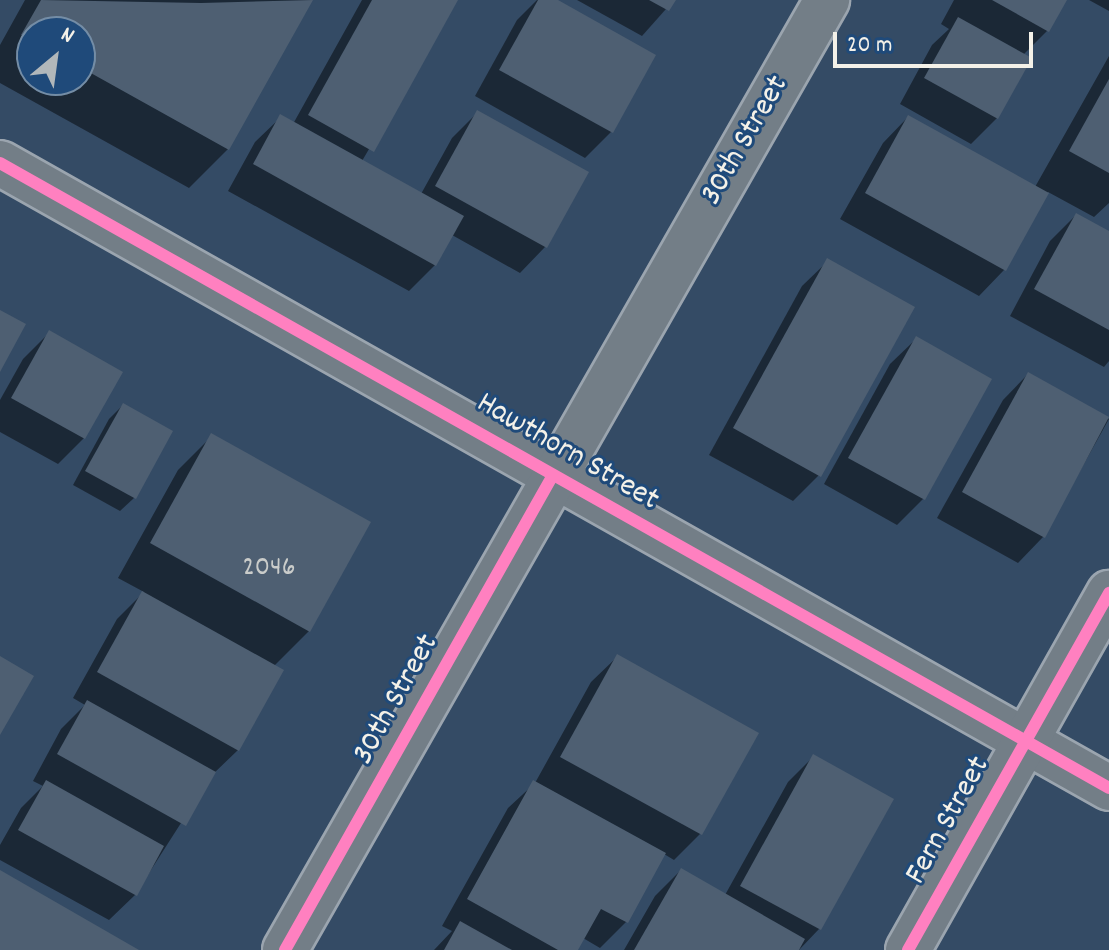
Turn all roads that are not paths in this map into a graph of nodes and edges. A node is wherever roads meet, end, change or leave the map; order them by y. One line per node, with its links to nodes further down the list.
1 (827, 0): 3 (street, 30th Street)
2 (0, 163): 3 (street, Hawthorn Street)
3 (553, 475): 5 (street, Hawthorn Street); 7 (street, 30th Street)
4 (1104, 611): 5 (street, Fern Street)
5 (1024, 740): 6 (street, Hawthorn Street); 8 (street, Fern Street)
6 (1109, 788)
7 (285, 950)
8 (908, 950)

